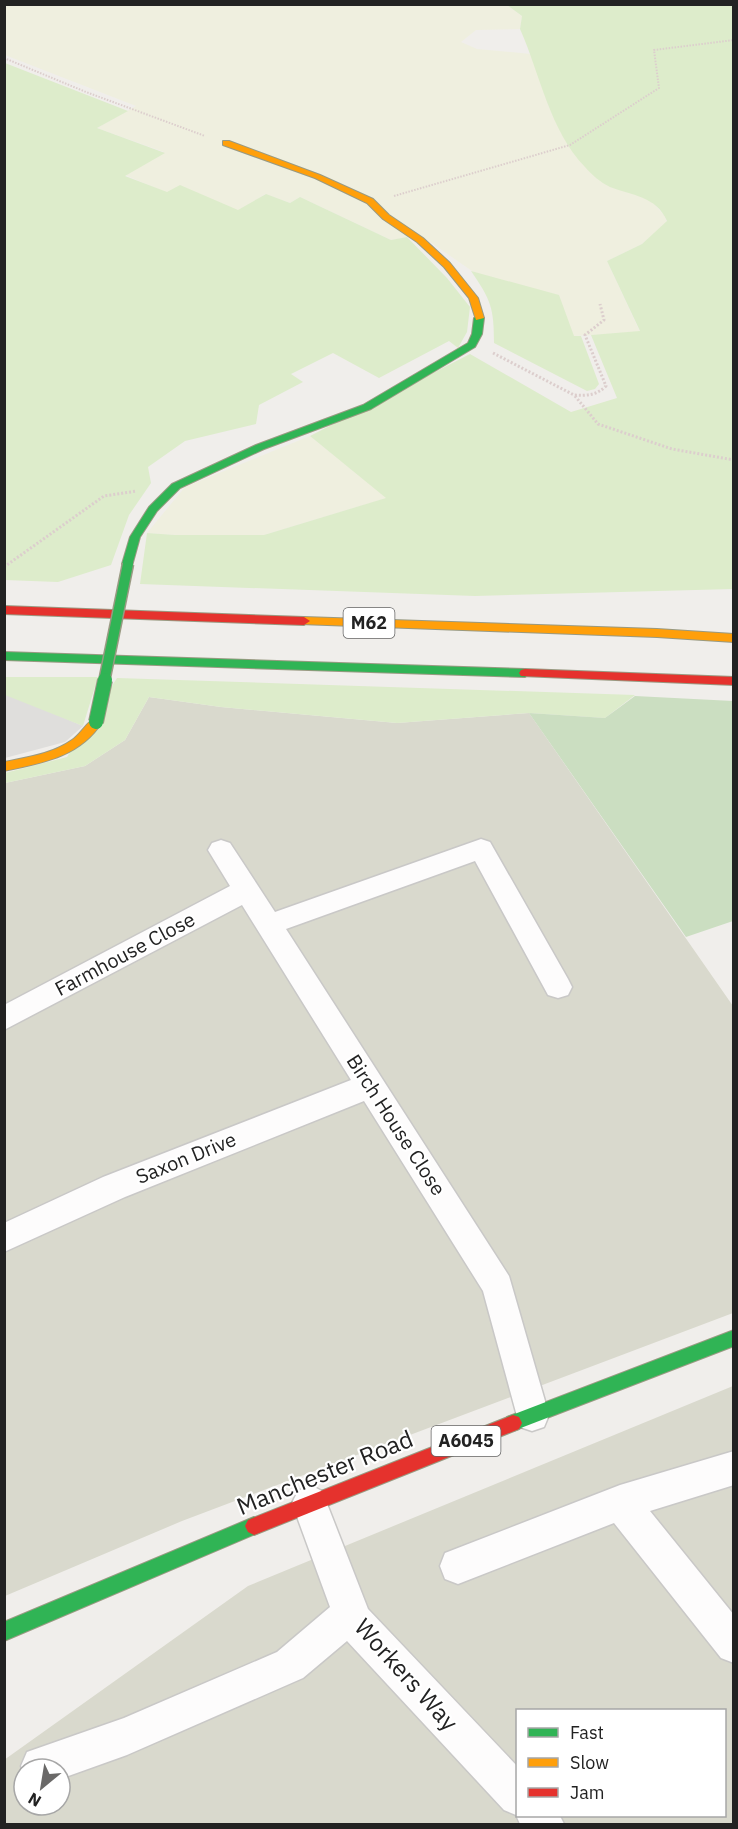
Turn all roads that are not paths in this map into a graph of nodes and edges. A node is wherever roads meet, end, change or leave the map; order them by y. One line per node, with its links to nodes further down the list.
1 (226, 143): 6 (main road, bridge)
2 (4, 610): 3 (main road, M62)
3 (734, 638)
4 (4, 656): 5 (main road, M62)
5 (734, 681)
6 (4, 767)
7 (221, 850): 8 (street, Birch House Close)
8 (246, 890): 9 (street, Birch House Close); 11 (street, Farmhouse Close)
9 (268, 925): 10 (street); 12 (street, Birch House Close)
10 (558, 987)
11 (4, 1018)
12 (371, 1085): 13 (street, Saxon Drive); 15 (street, Birch House Close)
13 (4, 1238)
14 (734, 1338): 15 (main road, Manchester Road / A6045)
15 (532, 1415): 17 (main road, Manchester Road / A6045)
16 (734, 1468): 18 (street)
17 (310, 1503): 20 (street, Workers Way); 21 (main road, Manchester Road / A6045)
18 (620, 1503): 19 (street); 22 (street)
19 (458, 1566)
20 (351, 1613): 23 (street); 24 (street, Workers Way)
21 (4, 1632)
22 (734, 1645)
23 (67, 1757)
24 (516, 1794)

